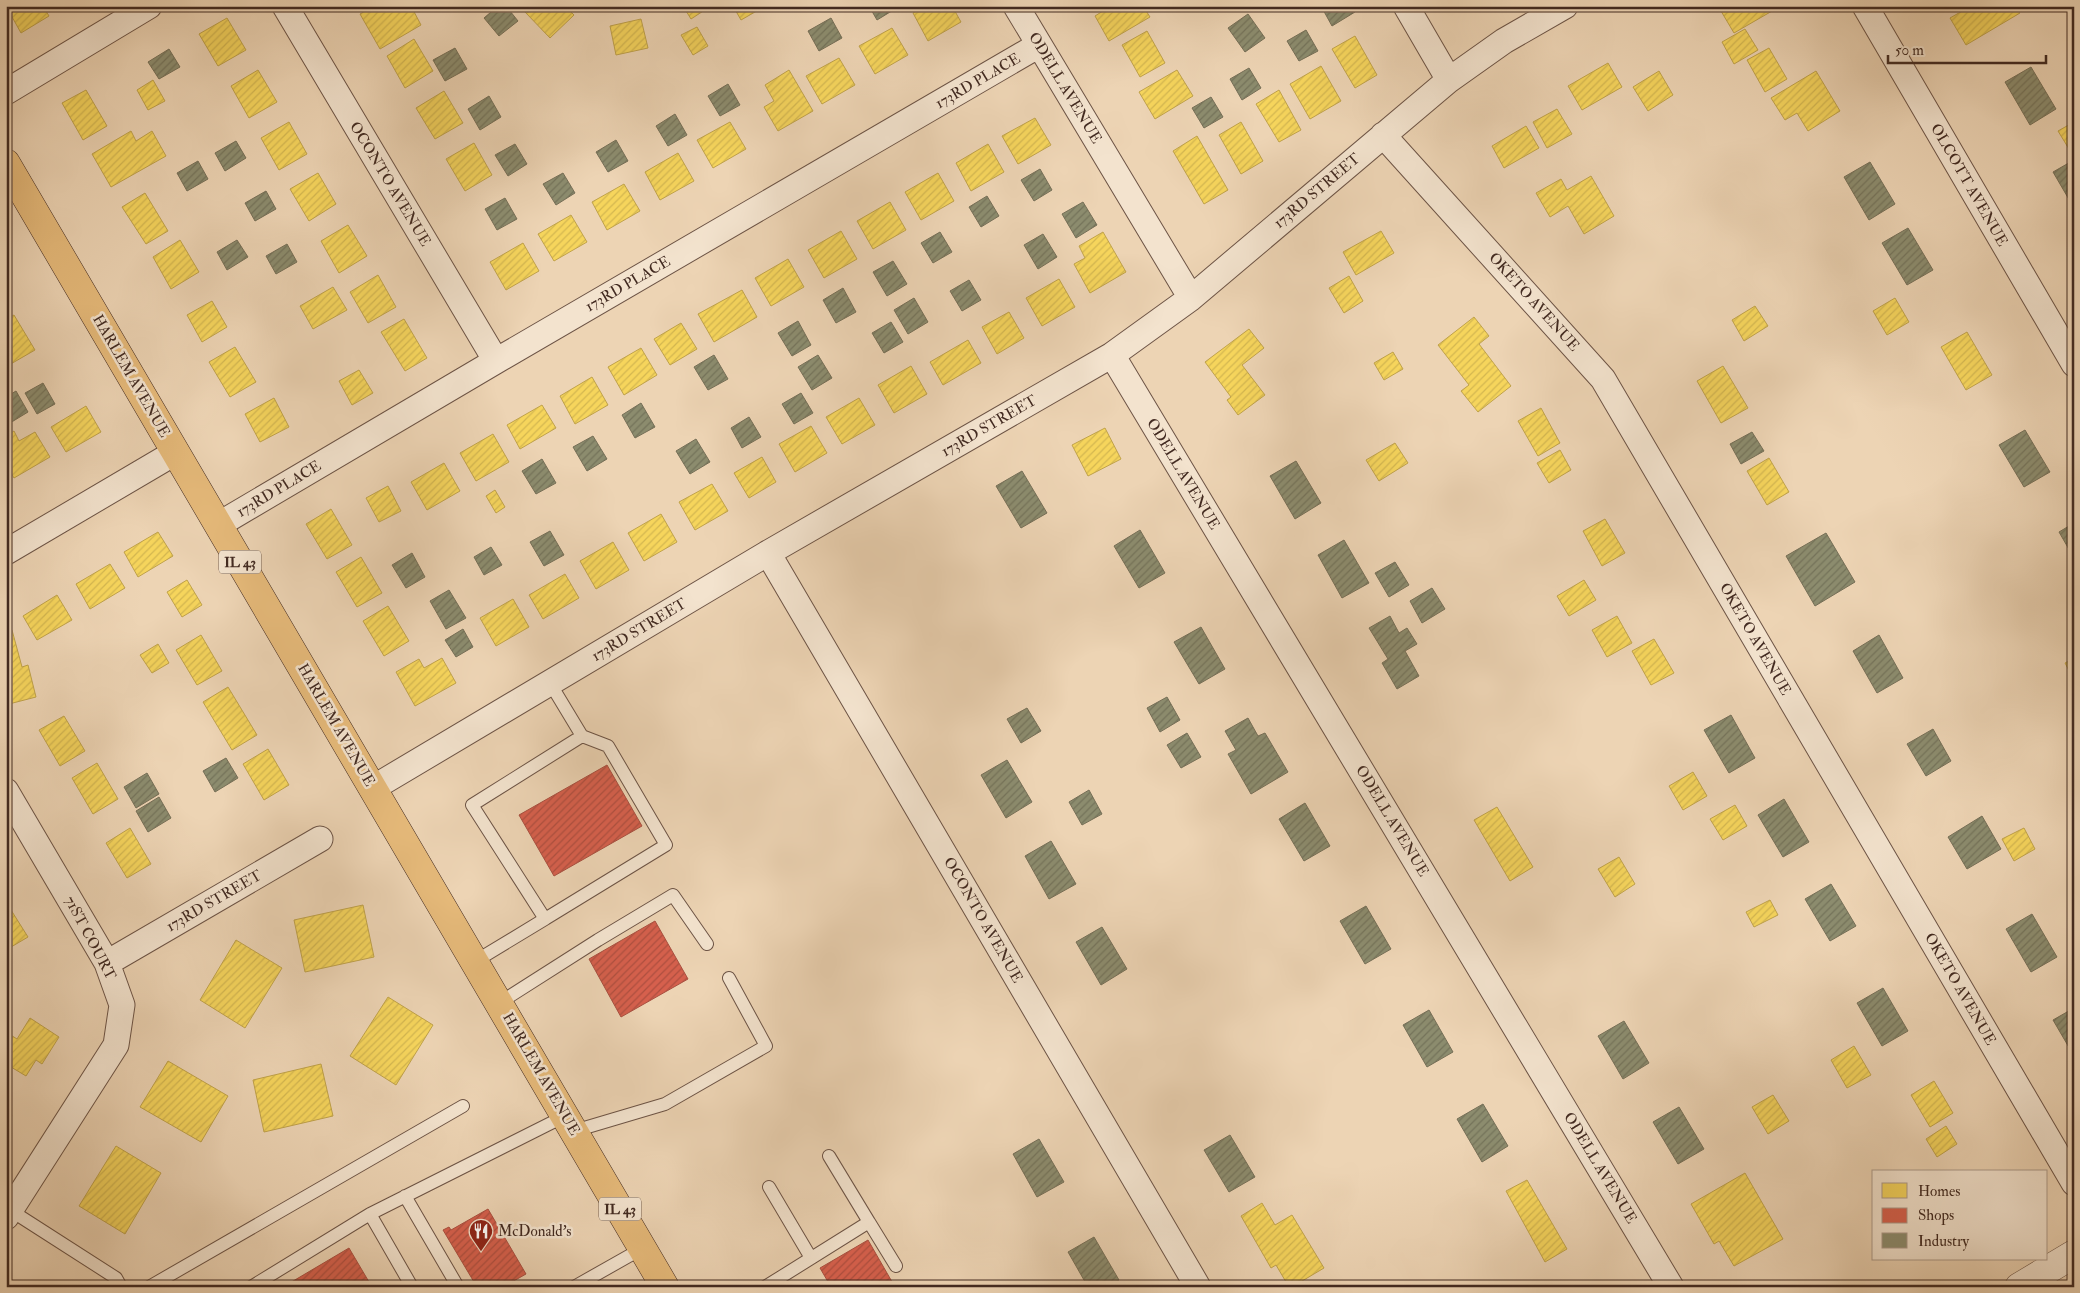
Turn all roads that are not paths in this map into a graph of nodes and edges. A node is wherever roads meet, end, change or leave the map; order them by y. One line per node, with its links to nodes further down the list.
1 (149, 6): 9 (street)
2 (285, 6): 14 (street, OCONTO AVENUE)
3 (1016, 6): 7 (street, ODELL AVENUE)
4 (1406, 6): 8 (street)
5 (1565, 6): 8 (street, 173RD STREET)
6 (1865, 6): 15 (street, OLCOTT AVENUE)
7 (1039, 46): 12 (street, ODELL AVENUE); 14 (street, 173RD PLACE)
8 (1449, 80): 10 (street, 173RD STREET)
9 (6, 92)
10 (1383, 135): 12 (street, 173RD STREET); 34 (street, OKETO AVENUE)
11 (6, 163): 16 (main road, HARLEM AVENUE / IL 43)
12 (1191, 298): 13 (street, 173RD STREET)
13 (1112, 355): 19 (street, 173RD STREET); 54 (street, ODELL AVENUE)
14 (496, 361): 17 (street, 173RD PLACE)
15 (2074, 364)
16 (176, 452): 17 (main road, HARLEM AVENUE / IL 43); 18 (street)
17 (218, 525): 22 (main road, HARLEM AVENUE / IL 43)
18 (6, 552)
19 (768, 553): 20 (street, 173RD STREET); 53 (street, OCONTO AVENUE)
20 (550, 683): 21 (lane); 22 (street, 173RD STREET)
21 (582, 736): 25 (lane); 25 (lane)
22 (373, 788): 27 (main road, HARLEM AVENUE / IL 43)
23 (6, 791): 28 (street, 71ST COURT)
24 (320, 839): 28 (street, 173RD STREET)
25 (544, 919): 27 (lane)
26 (707, 944): 30 (lane)
27 (474, 962): 30 (main road, HARLEM AVENUE / IL 43)
28 (107, 964): 37 (street, 71ST COURT)
29 (729, 978): 32 (lane)
30 (499, 1003): 32 (main road, HARLEM AVENUE / IL 43)
31 (463, 1106): 46 (lane)
32 (569, 1124): 36 (lane); 40 (main road, HARLEM AVENUE / IL 43)
33 (828, 1156): 39 (lane)
34 (2074, 1183)
35 (769, 1187): 42 (lane)
36 (405, 1196): 38 (lane); 49 (lane)
37 (11, 1202): 44 (lane)
38 (370, 1214): 47 (lane); 48 (lane)
39 (869, 1222): 42 (lane); 43 (lane)
40 (643, 1248): 50 (lane); 51 (main road, HARLEM AVENUE / IL 43)
41 (2074, 1254): 55 (street)
42 (811, 1258): 52 (lane)
43 (896, 1266)
44 (118, 1282): 45 (lane)
45 (132, 1287)
46 (149, 1287)
47 (251, 1287)
48 (412, 1287)
49 (458, 1287)
50 (574, 1287)
51 (665, 1287)
52 (765, 1287)
53 (1198, 1287)
54 (1671, 1287)
55 (2019, 1287)

